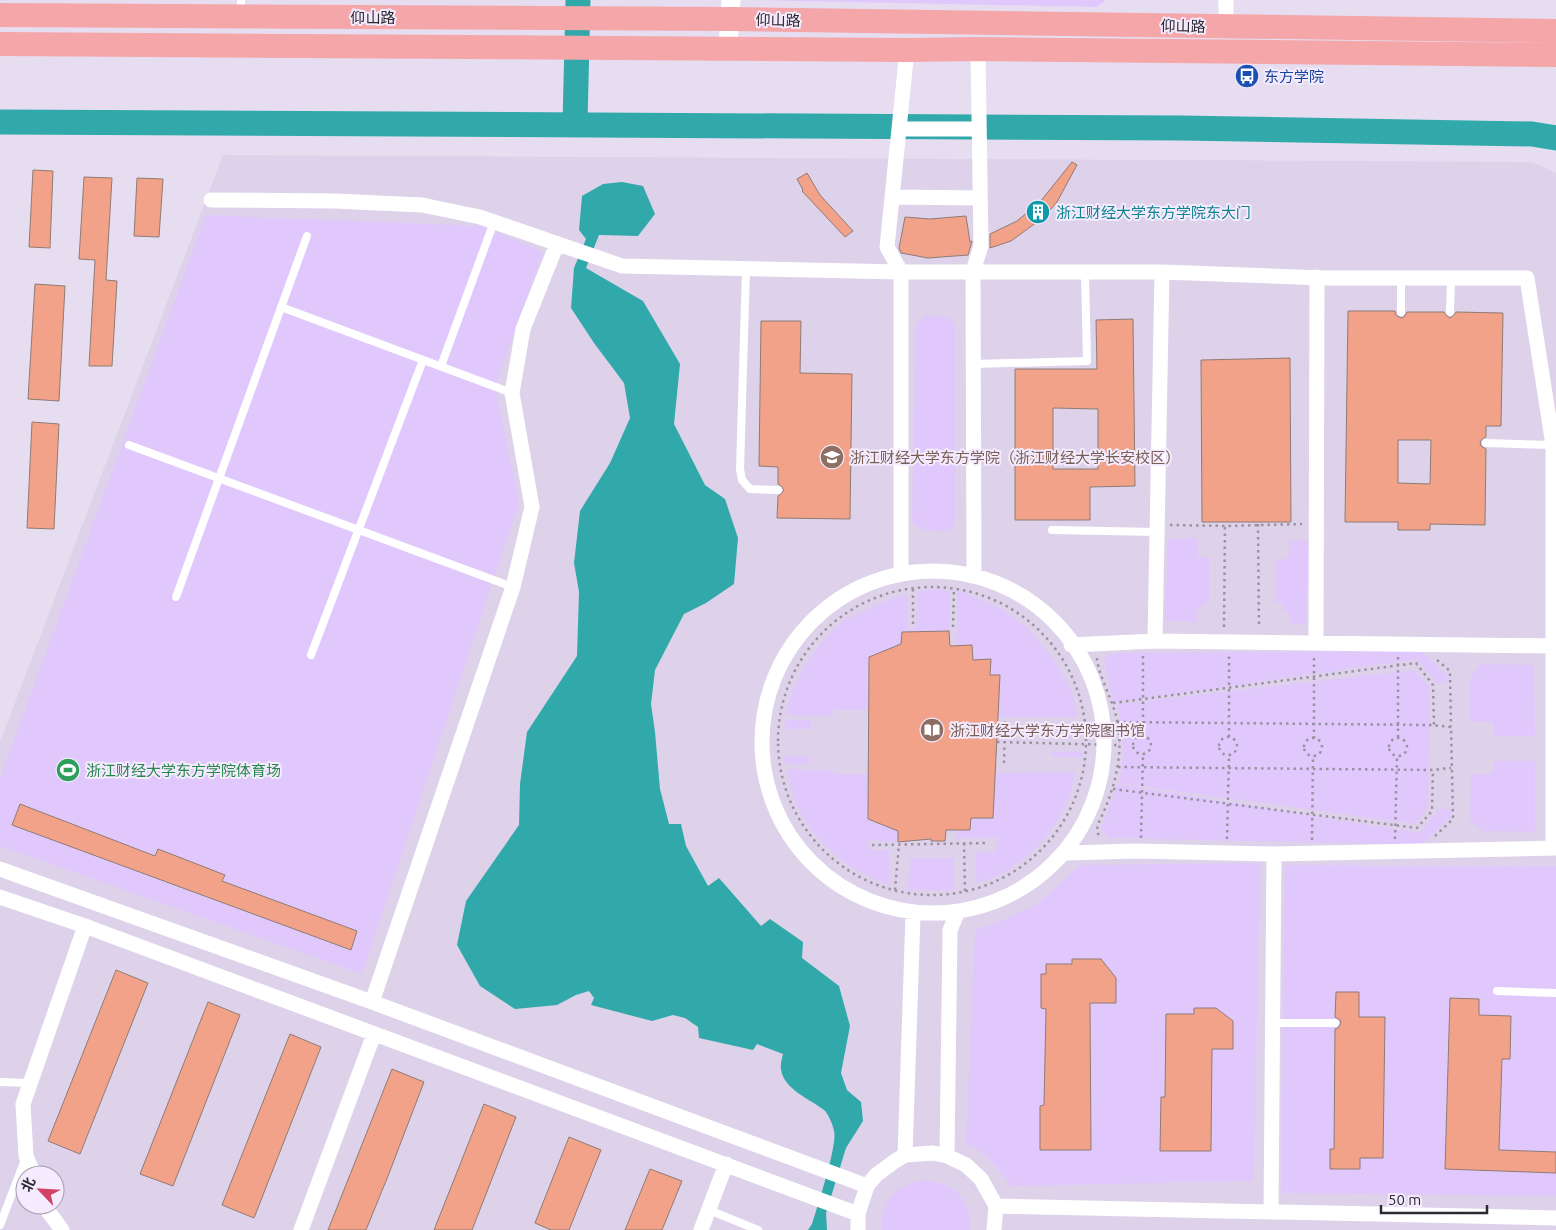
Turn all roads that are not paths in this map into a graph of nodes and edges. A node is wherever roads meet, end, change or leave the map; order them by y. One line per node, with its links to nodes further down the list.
1 (1226, 0): 5 (street)
2 (232, 10): 3 (main road, 仰山路); 4 (main road, 仰山路)
3 (730, 10): 5 (main road, 仰山路); 8 (street)
4 (0, 15)
5 (1226, 27): 6 (main road, 仰山路)
6 (1556, 31)
7 (0, 44): 8 (main road, 仰山路)
8 (728, 48): 11 (main road, 仰山路)
9 (1556, 55): 10 (main road, 仰山路)
10 (978, 58): 11 (main road, 仰山路); 13 (street)
11 (906, 59): 12 (street)
12 (899, 129): 13 (street); 14 (street)
13 (979, 129): 15 (street)
14 (892, 197): 15 (street); 22 (street)
15 (980, 198): 21 (street)
16 (211, 200): 19 (street)
17 (491, 230): 33 (lane)
18 (308, 236): 28 (lane)
19 (557, 244): 20 (street); 34 (street)
20 (746, 270): 22 (street); 39 (lane)
21 (974, 271): 22 (street); 23 (street); 32 (street)
22 (901, 272): 43 (street)
23 (1085, 272): 24 (street); 32 (lane)
24 (1162, 272): 25 (street); 40 (street)
25 (1317, 277): 26 (street); 50 (street)
26 (1401, 278): 27 (street); 29 (lane)
27 (1451, 278): 30 (lane); 37 (street)
28 (281, 307): 31 (lane); 38 (lane)
29 (1401, 312)
30 (1450, 312)
31 (424, 360): 33 (lane); 41 (lane)
32 (974, 364): 44 (street)
33 (441, 366): 34 (lane)
34 (512, 393): 45 (street)
35 (1486, 443): 37 (lane)
36 (130, 445): 38 (lane)
37 (1553, 445): 49 (street)
38 (219, 478): 41 (lane); 46 (lane)
39 (778, 490)
40 (1161, 528): 42 (lane); 48 (street)
41 (358, 530): 45 (lane); 51 (lane)
42 (1052, 530)
43 (901, 569): 44 (street); 60 (street)
44 (974, 573): 47 (street)
45 (513, 587): 64 (street)
46 (176, 597)
47 (1072, 645): 48 (street); 55 (street)
48 (1149, 645): 50 (street)
49 (1554, 646): 50 (street); 52 (street)
50 (1315, 650)
51 (311, 655)
52 (1555, 708): 53 (street)
53 (1554, 790): 54 (street)
54 (1556, 848): 56 (street)
55 (1067, 853): 56 (street); 59 (street)
56 (1274, 854): 65 (street)
57 (0, 869): 64 (street)
58 (0, 897): 61 (street)
59 (957, 914): 60 (street); 72 (street)
60 (913, 915): 70 (street)
61 (85, 926): 67 (street); 69 (street)
62 (1496, 992): 63 (lane)
63 (1556, 993)
64 (372, 1002): 75 (street)
65 (1272, 1023): 66 (lane); 78 (street)
66 (1335, 1023)
67 (374, 1034): 73 (street); 84 (street)
68 (0, 1082): 69 (lane)
69 (30, 1083): 71 (street)
70 (905, 1155): 72 (street); 75 (street)
71 (26, 1156): 74 (street); 82 (lane)
72 (948, 1156): 76 (street)
73 (726, 1164): 77 (street); 79 (street)
74 (30, 1165)
75 (868, 1186): 79 (street)
76 (996, 1206): 78 (street); 88 (street)
77 (709, 1210): 85 (street); 86 (lane)
78 (1271, 1212): 81 (street)
79 (858, 1214): 87 (street)
80 (51, 1215): 83 (street)
81 (1556, 1218)
82 (0, 1225)
83 (62, 1230)
84 (301, 1230)
85 (701, 1230)
86 (758, 1230)
87 (858, 1230)
88 (994, 1230)

